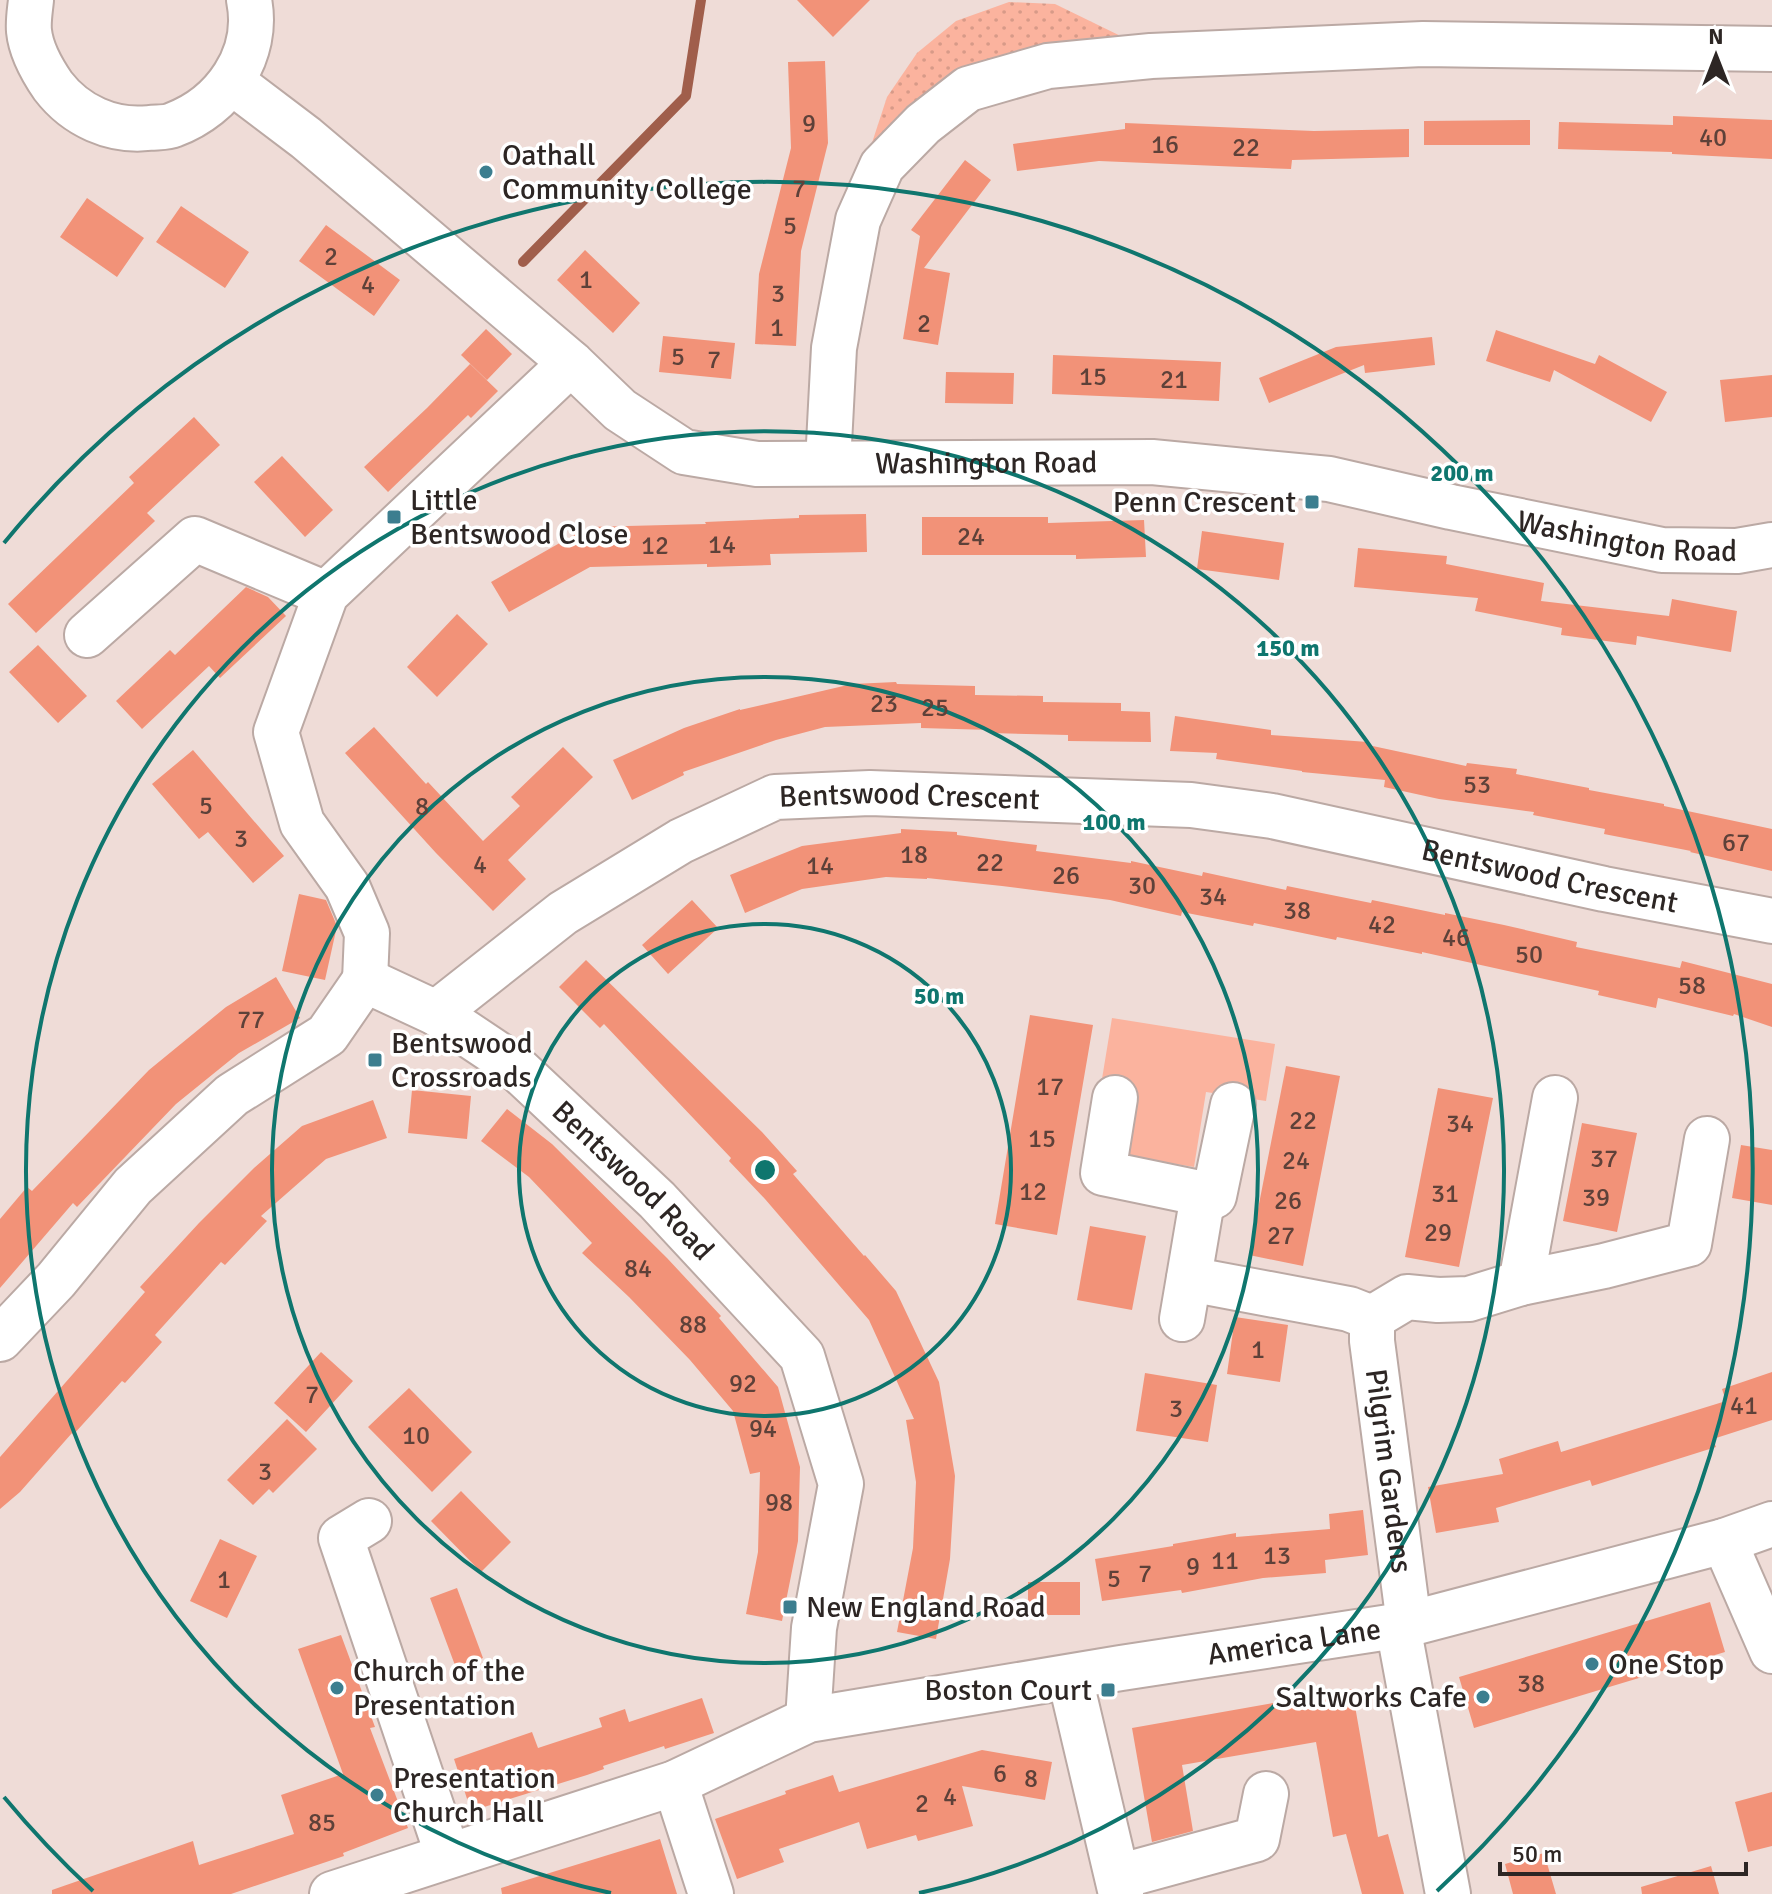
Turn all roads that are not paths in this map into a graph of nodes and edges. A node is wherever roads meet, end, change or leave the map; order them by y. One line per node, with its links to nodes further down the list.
1 (31, 0): 4 (street)
2 (249, 0): 4 (street)
3 (1772, 49): 6 (street)
4 (232, 82): 5 (street, Washington Road)
5 (571, 363): 6 (street, Washington Road); 8 (street)
6 (828, 463): 7 (street, Washington Road)
7 (1772, 545)
8 (326, 594): 9 (street); 11 (street)
9 (87, 635)
10 (1772, 921): 12 (street, Bentswood Crescent)
11 (365, 980): 12 (street, Bentswood Road); 20 (street)
12 (436, 1013): 27 (street, Bentswood Road)
13 (1115, 1098): 17 (street)
14 (1555, 1098): 18 (street)
15 (1233, 1105): 17 (street)
16 (1707, 1139): 18 (street)
17 (1203, 1195): 19 (street)
18 (1521, 1283): 19 (street)
19 (1372, 1318): 24 (street, Pilgrim Gardens)
20 (0, 1339)
21 (1772, 1524): 23 (street, America Lane)
22 (342, 1527): 30 (street)
23 (1724, 1541): 24 (street, America Lane); 25 (street)
24 (1403, 1625): 26 (street, America Lane); 34 (street, Pilgrim Gardens)
25 (1772, 1651)
26 (1070, 1678): 27 (street, America Lane); 31 (street)
27 (808, 1720): 28 (street)
28 (675, 1783): 30 (street); 33 (street)
29 (1266, 1794): 31 (street)
30 (448, 1856): 32 (street)
31 (1120, 1885)
32 (332, 1894)
33 (711, 1894)
34 (1448, 1894)

